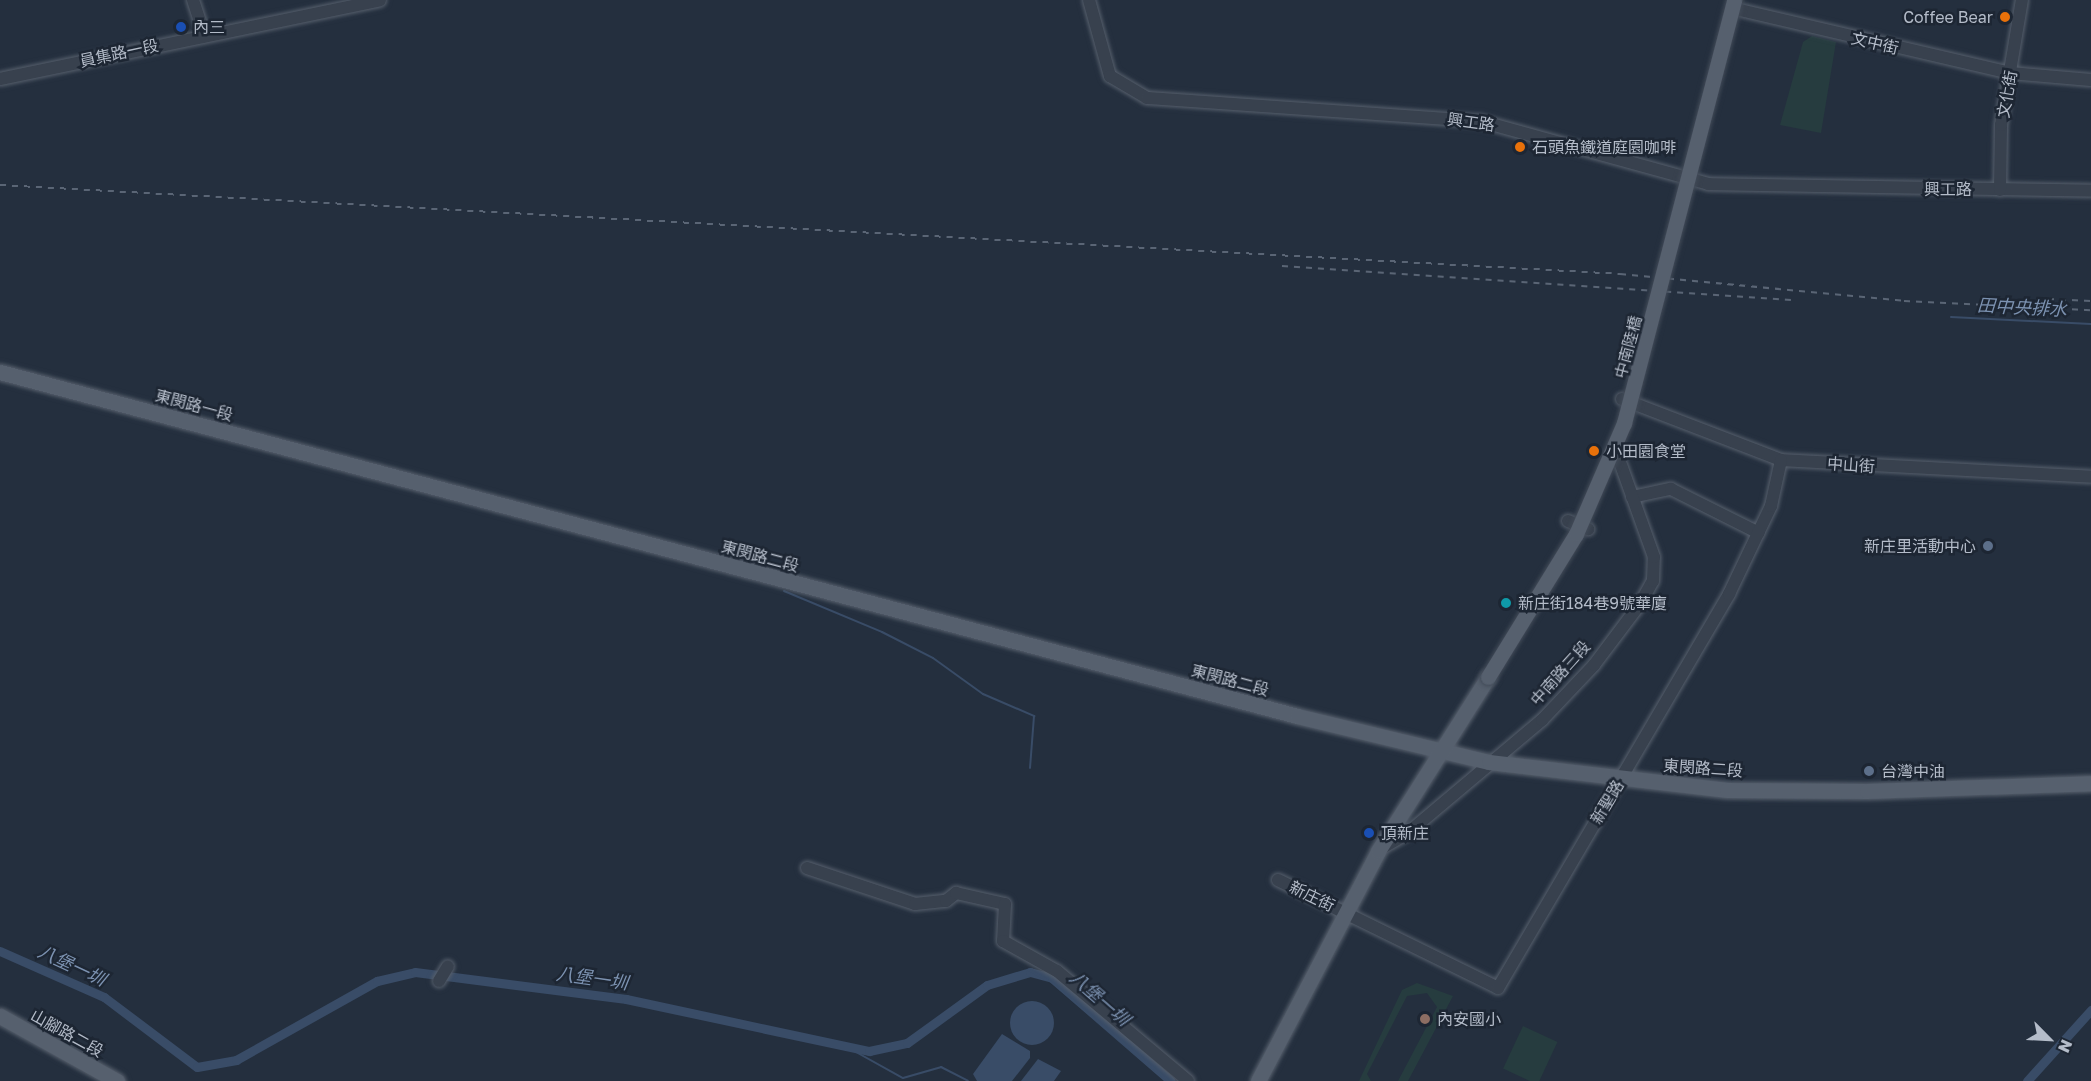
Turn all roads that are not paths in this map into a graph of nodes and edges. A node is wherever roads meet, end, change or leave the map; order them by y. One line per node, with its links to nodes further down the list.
1 (193, 0): 6 (street)
2 (380, 0): 6 (street, 員集路一段)
3 (1089, 0): 10 (street, 興工路)
4 (2022, 0): 7 (street, 文化街)
5 (1737, 5): 7 (street, 文中街); 22 (main road, 中南陸橋, bridge)
6 (205, 36): 8 (street, 員集路一段)
7 (2010, 73): 9 (street, 文中街); 10 (street, 文化街)
8 (0, 79)
9 (2091, 80)
10 (2000, 190): 11 (street, 興工路)
11 (2091, 191)
12 (0, 372): 16 (main road, 東閔路一段)
13 (1622, 399): 14 (street, 中山街)
14 (1781, 460): 17 (street, 中山街); 21 (street, 新聖路)
15 (1620, 462): 18 (street, 中南路三段)
16 (379, 473): 22 (main road, 東閔路二段)
17 (2091, 477)
18 (1632, 497): 21 (street); 23 (street, 中南路三段)
19 (1568, 521): 20 (street)
20 (1588, 529)
21 (1759, 533): 24 (street, 新聖路)
22 (1438, 752): 23 (main road, 東閔路二段); 26 (main road)
23 (1489, 762): 24 (main road, 東閔路二段); 26 (street, 中南路三段)
24 (1621, 779): 25 (main road, 東閔路二段); 29 (street, 新聖路)
25 (2091, 783)
26 (1378, 851): 29 (main road)
27 (807, 868): 34 (street)
28 (1278, 880): 29 (street, 新庄街)
29 (1346, 913): 35 (main road)
30 (448, 966): 31 (street)
31 (439, 981)
32 (0, 1016): 33 (main road, 山腳路二段)
33 (117, 1081)
34 (1188, 1081)
35 (1258, 1081)

